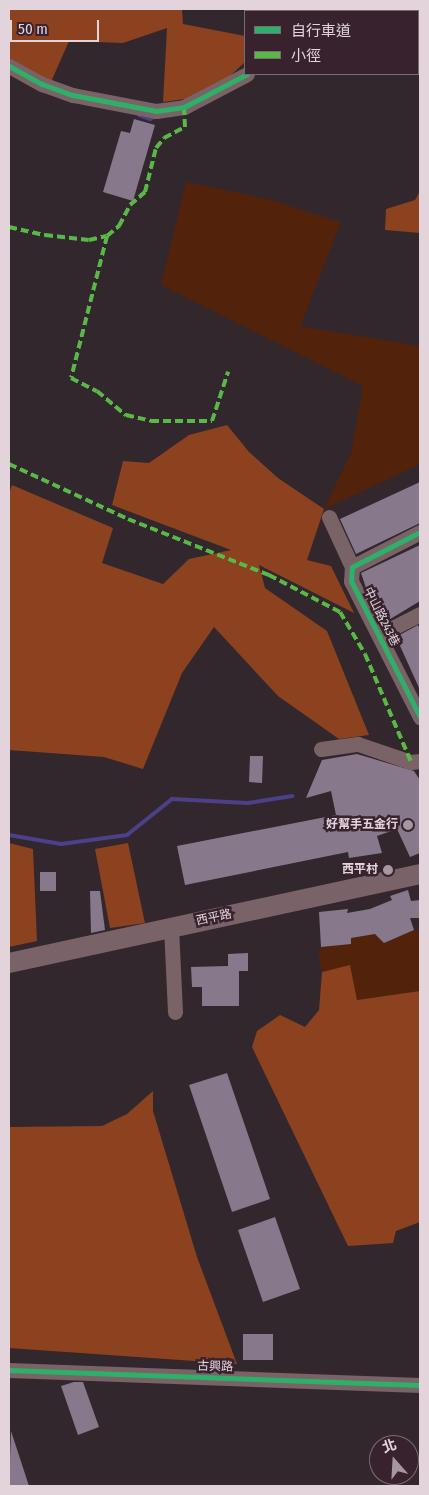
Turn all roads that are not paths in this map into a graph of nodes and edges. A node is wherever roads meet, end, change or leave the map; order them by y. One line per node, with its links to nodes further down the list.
1 (9, 66): 2 (street)
2 (245, 75)
3 (328, 517): 5 (street, 中山路243巷)
4 (420, 532): 5 (street)
5 (352, 567): 7 (street, 中山路243巷)
6 (420, 614): 7 (street)
7 (378, 635): 8 (street, 中山路243巷)
8 (420, 717)
9 (321, 749): 10 (street)
10 (420, 761)
11 (420, 874): 12 (main road, 西平路)
12 (171, 928): 13 (main road, 西平路); 14 (street)
13 (9, 963)
14 (175, 1012)
15 (9, 1370): 16 (street, 古興路)
16 (420, 1385)

